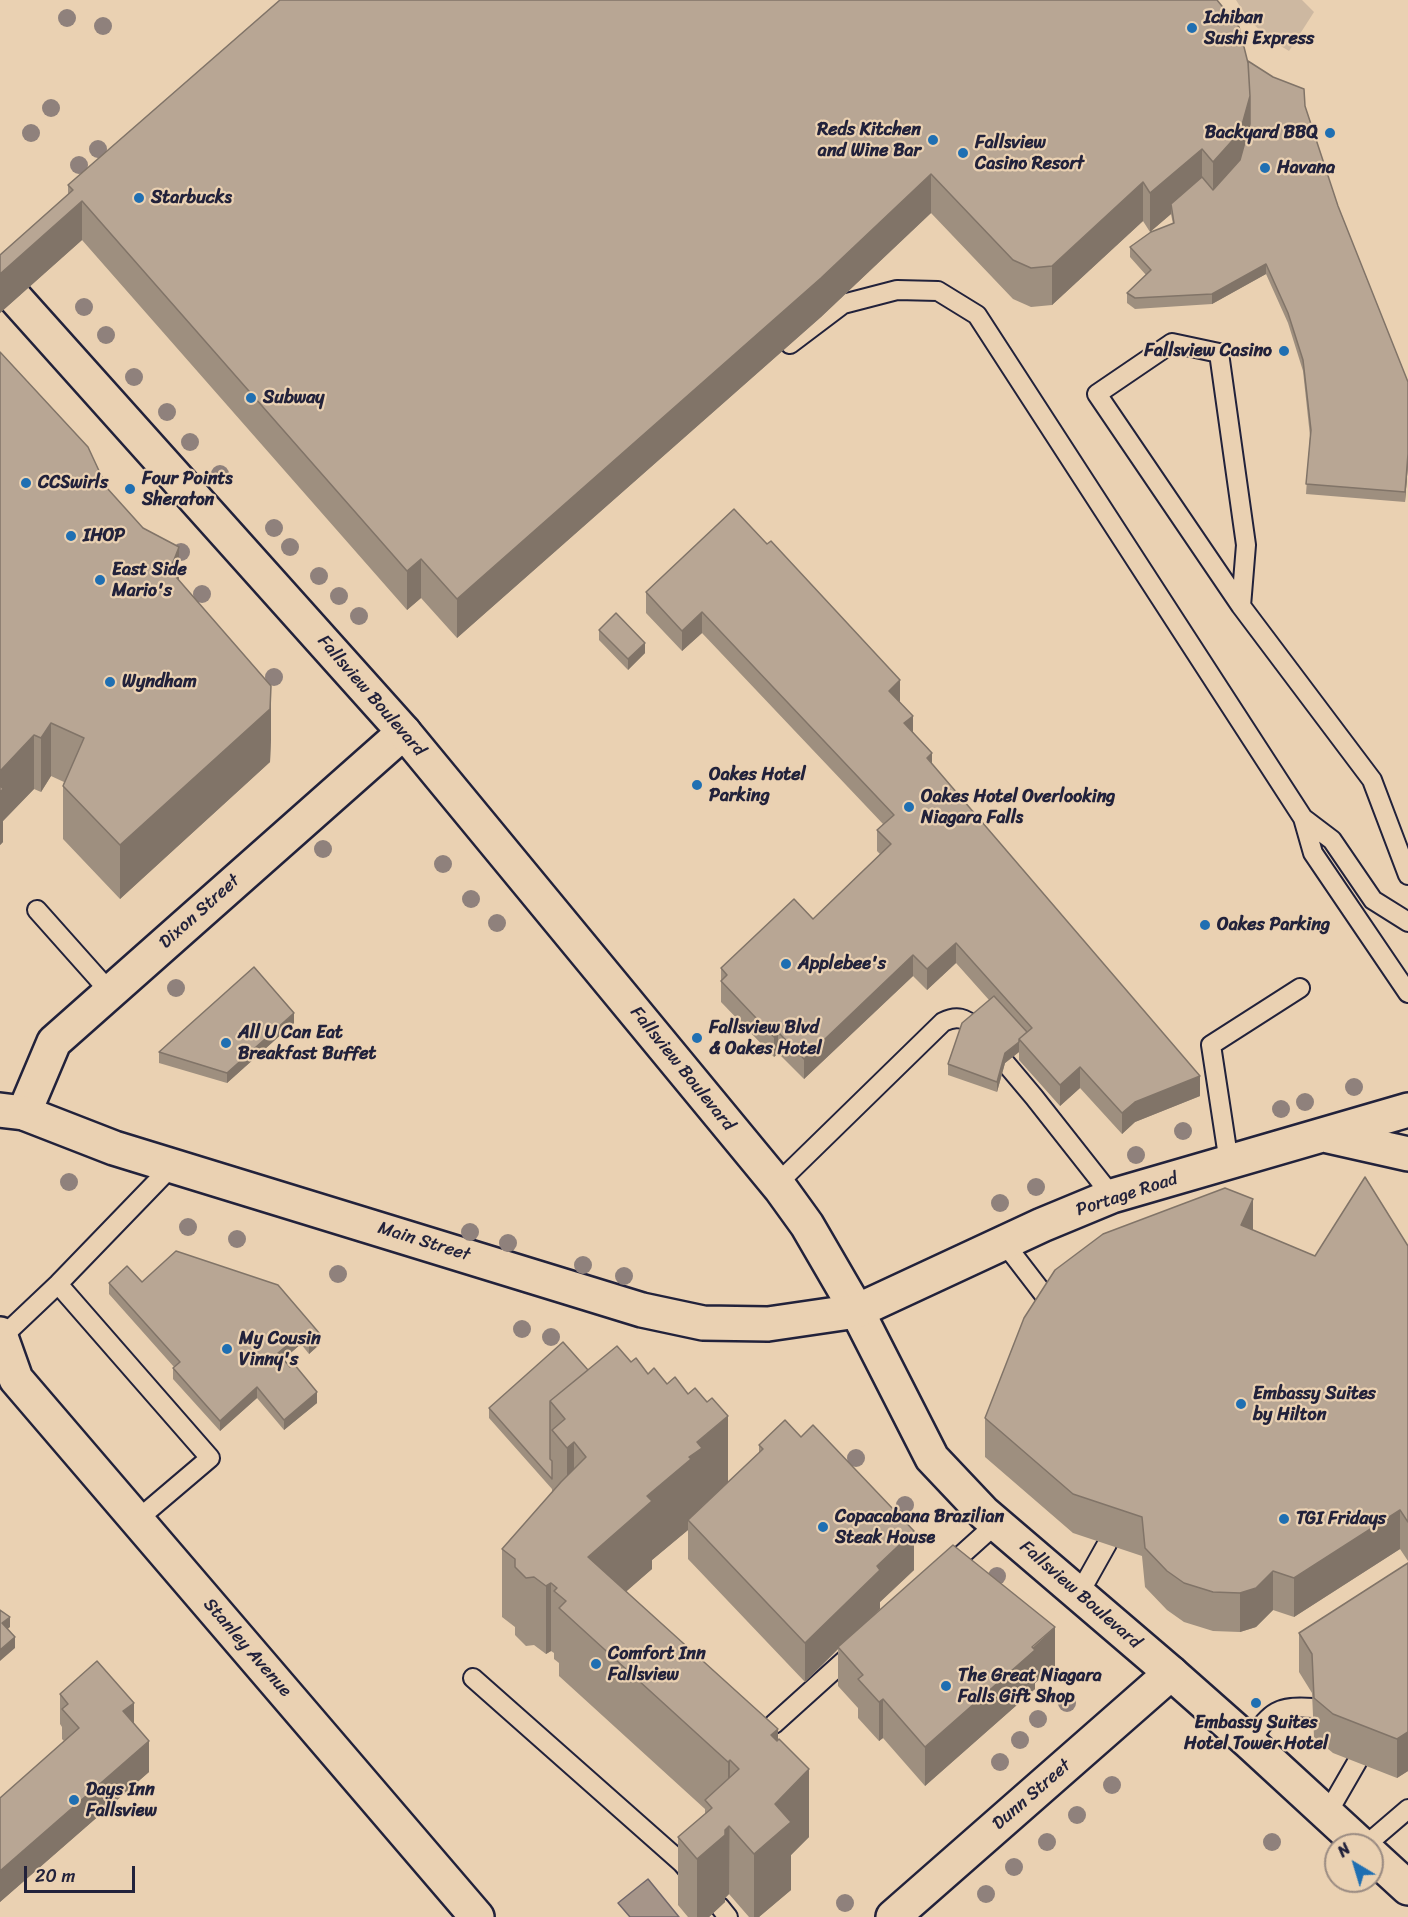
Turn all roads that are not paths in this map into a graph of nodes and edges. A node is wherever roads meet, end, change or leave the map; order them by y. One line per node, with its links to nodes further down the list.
1 (0, 281): 4 (street, Fallsview Boulevard)
2 (790, 344): 5 (lane)
3 (1240, 606): 3 (lane); 6 (lane)
4 (404, 732): 10 (street, Dixon Street); 18 (street, Fallsview Boulevard)
5 (1303, 818): 8 (lane); 11 (lane)
6 (1408, 875)
7 (37, 910): 10 (lane)
8 (1408, 922)
9 (1300, 988): 16 (lane)
10 (110, 992): 13 (street, Dixon Street)
11 (1408, 993)
12 (1406, 1108): 14 (street, Portage Road)
13 (12, 1111): 17 (street, Main Street)
14 (1323, 1136): 15 (street); 16 (street, Portage Road)
15 (1408, 1154)
16 (1229, 1163): 19 (street, Portage Road)
17 (173, 1166): 21 (lane); 23 (street, Main Street)
18 (777, 1184): 19 (lane); 23 (street, Fallsview Boulevard)
19 (1112, 1196): 20 (street, Portage Road)
20 (1005, 1244): 22 (lane); 23 (street, Portage Road)
21 (58, 1284): 24 (lane); 26 (lane)
22 (1054, 1309)
23 (857, 1311): 27 (street, Fallsview Boulevard)
24 (1, 1336): 25 (street, Stanley Avenue)
25 (8, 1375): 26 (street, Stanley Avenue)
26 (137, 1520): 45 (street, Stanley Avenue)
27 (997, 1523): 29 (lane); 30 (street, Fallsview Boulevard)
28 (1107, 1544): 30 (lane)
29 (937, 1577)
30 (1079, 1594): 32 (street, Fallsview Boulevard)
31 (868, 1639): 35 (lane)
32 (1171, 1673): 36 (street, Fallsview Boulevard); 46 (street, Dunn Street)
33 (473, 1678): 43 (lane)
34 (1313, 1708): 36 (lane)
35 (774, 1724)
36 (1249, 1742): 39 (street, Fallsview Boulevard)
37 (1357, 1762): 39 (lane)
38 (1408, 1809): 41 (lane)
39 (1327, 1814): 40 (street, Fallsview Boulevard)
40 (1347, 1833)
41 (1380, 1833)
42 (1384, 1867): 44 (street)
43 (701, 1885)
44 (1408, 1888)
45 (477, 1917)
46 (893, 1917)

